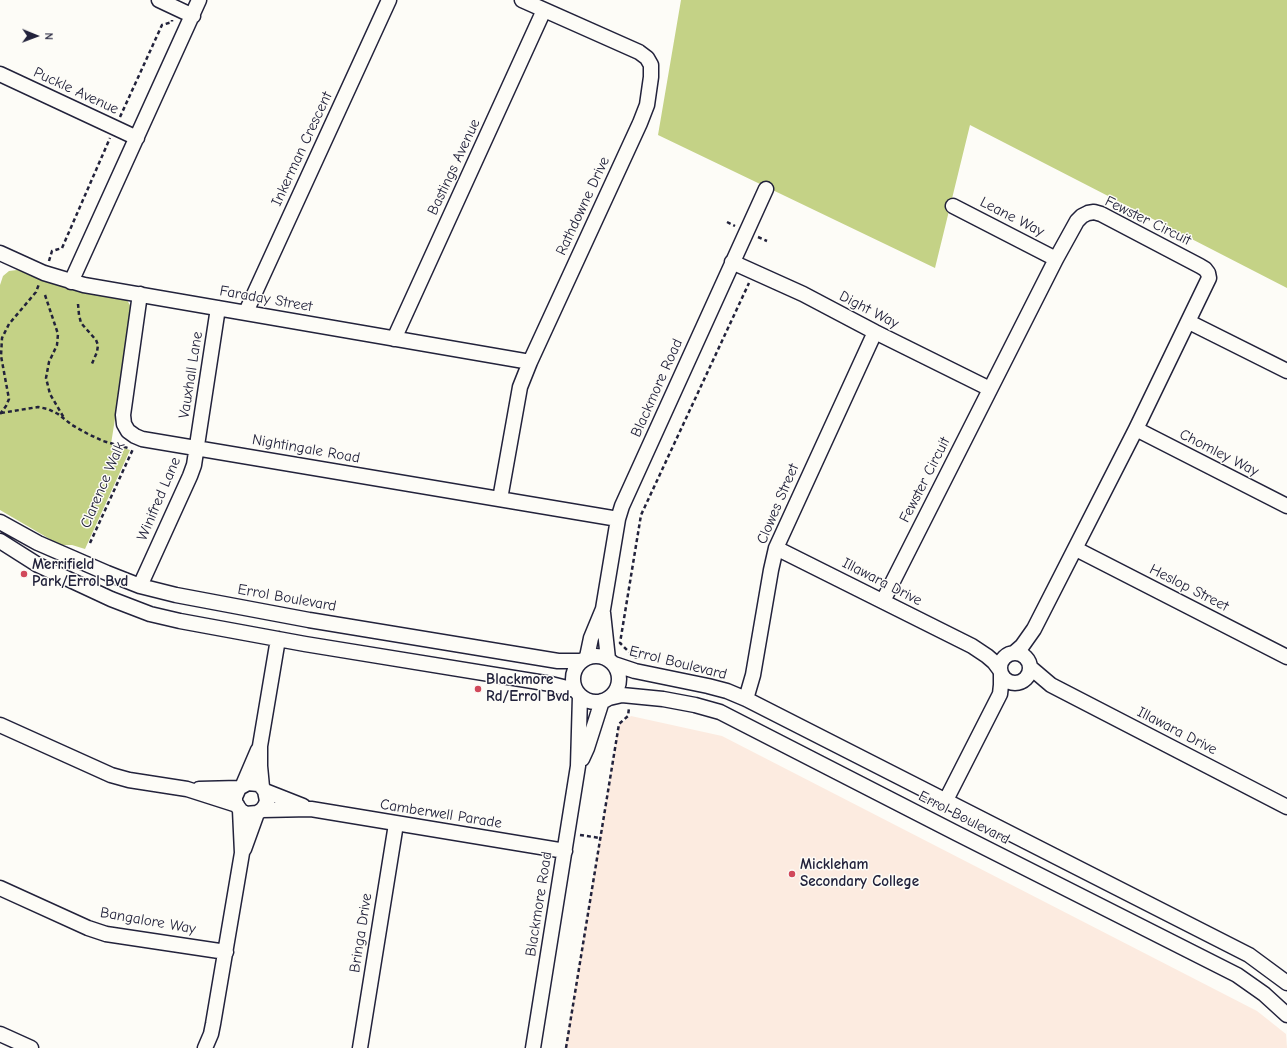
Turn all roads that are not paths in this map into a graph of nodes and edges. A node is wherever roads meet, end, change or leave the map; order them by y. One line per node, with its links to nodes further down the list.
1 (159, 0): 6 (street)
2 (199, 0): 6 (street)
3 (389, 0): 17 (street, Inkerman Crescent)
4 (522, 0): 5 (street, Rathdowne Drive)
5 (544, 10): 20 (street, Bastings Avenue); 21 (street, Rathdowne Drive)
6 (192, 16): 8 (street)
7 (0, 74): 8 (street, Puckle Avenue)
8 (137, 138): 14 (street)
9 (766, 189): 13 (street, Blackmore Road)
10 (952, 206): 12 (street, Leane Way)
11 (0, 253): 14 (street, Faraday Street)
12 (1056, 259): 18 (street, Fewster Circuit); 23 (street, Fewster Circuit)
13 (732, 262): 19 (street, Dight Way); 28 (street, Blackmore Road)
14 (71, 282): 15 (street, Faraday Street)
15 (140, 294): 16 (street, Faraday Street); 25 (street, Nightingale Road)
16 (218, 308): 17 (street, Faraday Street); 25 (street, Vauxhall Lane)
17 (246, 312): 20 (street, Faraday Street)
18 (1189, 322): 22 (street); 24 (street, Fewster Circuit)
19 (875, 332): 23 (street, Dight Way); 31 (street, Clowes Street)
20 (394, 339): 21 (street, Faraday Street)
21 (530, 362): 26 (street, Rathdowne Drive)
22 (1287, 371)
23 (990, 389): 34 (street, Fewster Circuit)
24 (1136, 430): 27 (street, Chomley Way); 32 (street, Fewster Circuit)
25 (197, 447): 26 (street, Nightingale Road); 33 (street, Winifred Lane)
26 (500, 499): 28 (street, Nightingale Road)
27 (1287, 506)
28 (618, 519): 35 (street, Blackmore Road)
29 (0, 522): 33 (street, Errol Boulevard)
30 (0, 542): 37 (street)
31 (776, 548): 34 (street, Illawara Drive); 49 (street, Clowes Street)
32 (1076, 549): 36 (street, Fewster Circuit); 40 (street, Heslop Street)
33 (140, 586): 41 (street, Errol Boulevard)
34 (882, 601): 38 (street, Illawara Drive)
35 (603, 609): 41 (street, Blackmore Road); 42 (street, Blackmore Road)
36 (1034, 629): 39 (street, Fewster Circuit); 43 (street, Fewster Circuit)
37 (278, 639): 47 (street); 52 (street)
38 (972, 646): 39 (street, Illawara Drive); 44 (street, Illawara Drive)
39 (1012, 653): 43 (street); 44 (street)
40 (1287, 657)
41 (584, 659): 42 (street); 47 (street)
42 (611, 661): 48 (street); 49 (street, Errol Boulevard)
43 (1030, 665): 45 (street); 46 (street, Illawara Drive)
44 (1000, 672): 45 (street); 50 (street)
45 (1021, 682): 46 (street, Illawara Drive); 50 (street)
46 (1051, 685): 58 (street, Illawara Drive)
47 (578, 693): 48 (street); 53 (street, Blackmore Road)
48 (606, 699): 53 (street, Blackmore Road); 68 (street, Errol Boulevard)
49 (746, 699): 57 (street, Errol Boulevard)
50 (989, 715): 57 (street)
51 (0, 725): 55 (street)
52 (260, 746): 54 (street); 56 (street)
53 (578, 766): 63 (street, Blackmore Road)
54 (241, 786): 55 (street); 56 (street); 59 (street)
55 (187, 789): 59 (street)
56 (263, 789): 60 (street, Camberwell Parade); 61 (street)
57 (945, 802): 67 (street, Errol Boulevard)
58 (1287, 807)
59 (238, 808): 61 (street); 64 (street)
60 (311, 809): 61 (street, Camberwell Parade); 62 (street, Camberwell Parade)
61 (259, 812): 64 (street)
62 (396, 824): 63 (street, Camberwell Parade); 72 (street, Bringa Drive)
63 (565, 851): 73 (street, Blackmore Road)
64 (242, 854): 66 (street)
65 (0, 888): 66 (street, Bangalore Way)
66 (226, 952): 71 (street)
67 (1287, 983)
68 (1287, 1015)
69 (0, 1034): 70 (street)
70 (31, 1048)
71 (205, 1048)
72 (360, 1048)
73 (533, 1048)

